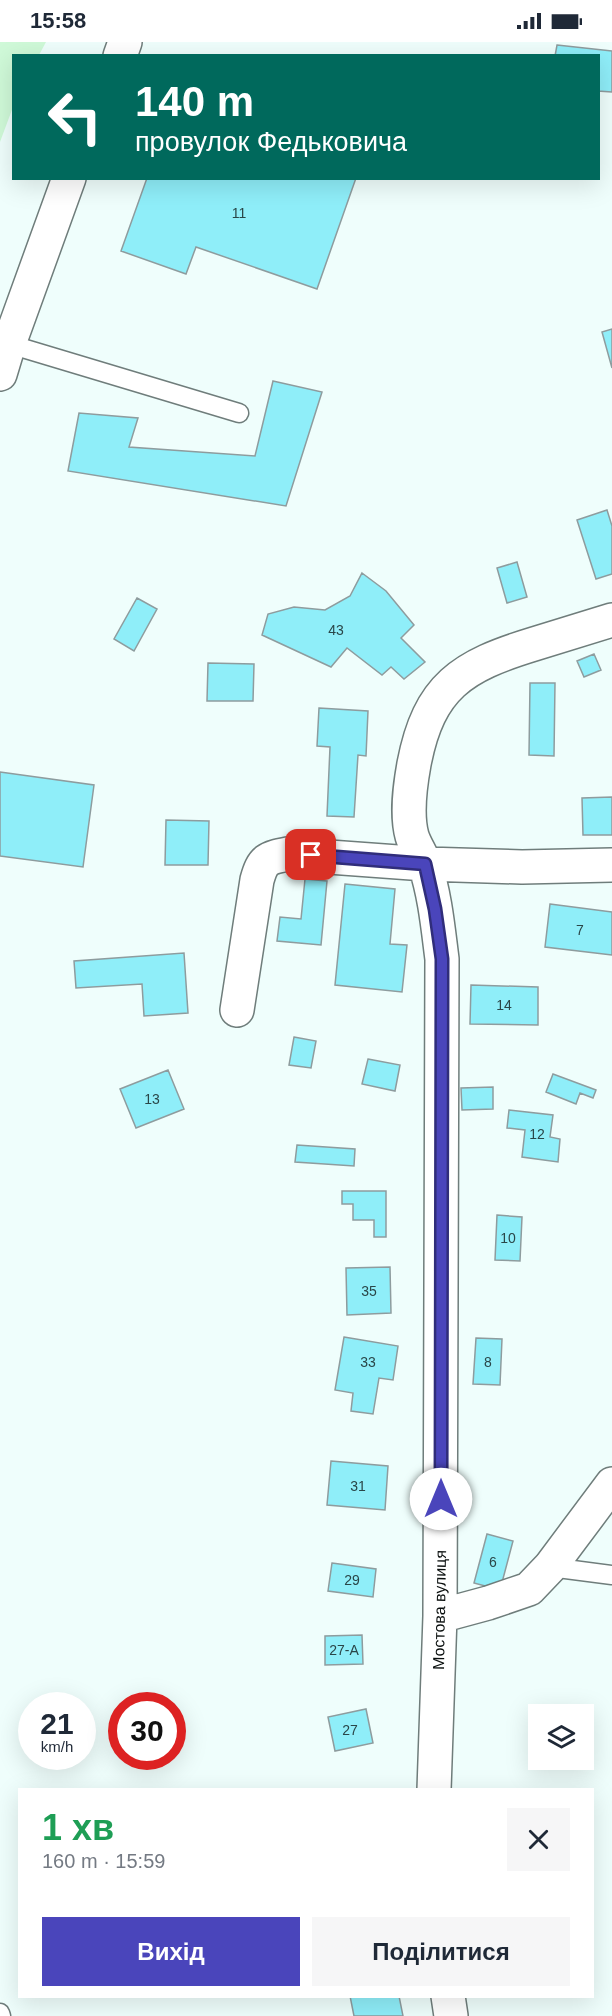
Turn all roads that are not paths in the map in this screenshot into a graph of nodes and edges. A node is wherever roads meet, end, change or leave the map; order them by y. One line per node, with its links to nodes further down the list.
1 (68, 180): 2 (street)
2 (4, 359): 3 (lane)
3 (239, 413)
4 (612, 620): 5 (street, Мостова вулиця)
5 (425, 864): 6 (street); 7 (street); 11 (street, Мостова вулиця)
6 (612, 865)
7 (237, 1010)
8 (612, 1484): 9 (street)
9 (550, 1567): 10 (lane); 11 (street)
10 (612, 1575)
11 (440, 1616): 12 (street, Мостова вулиця)
12 (434, 1788)
13 (448, 1998): 14 (street)
14 (451, 2016)

